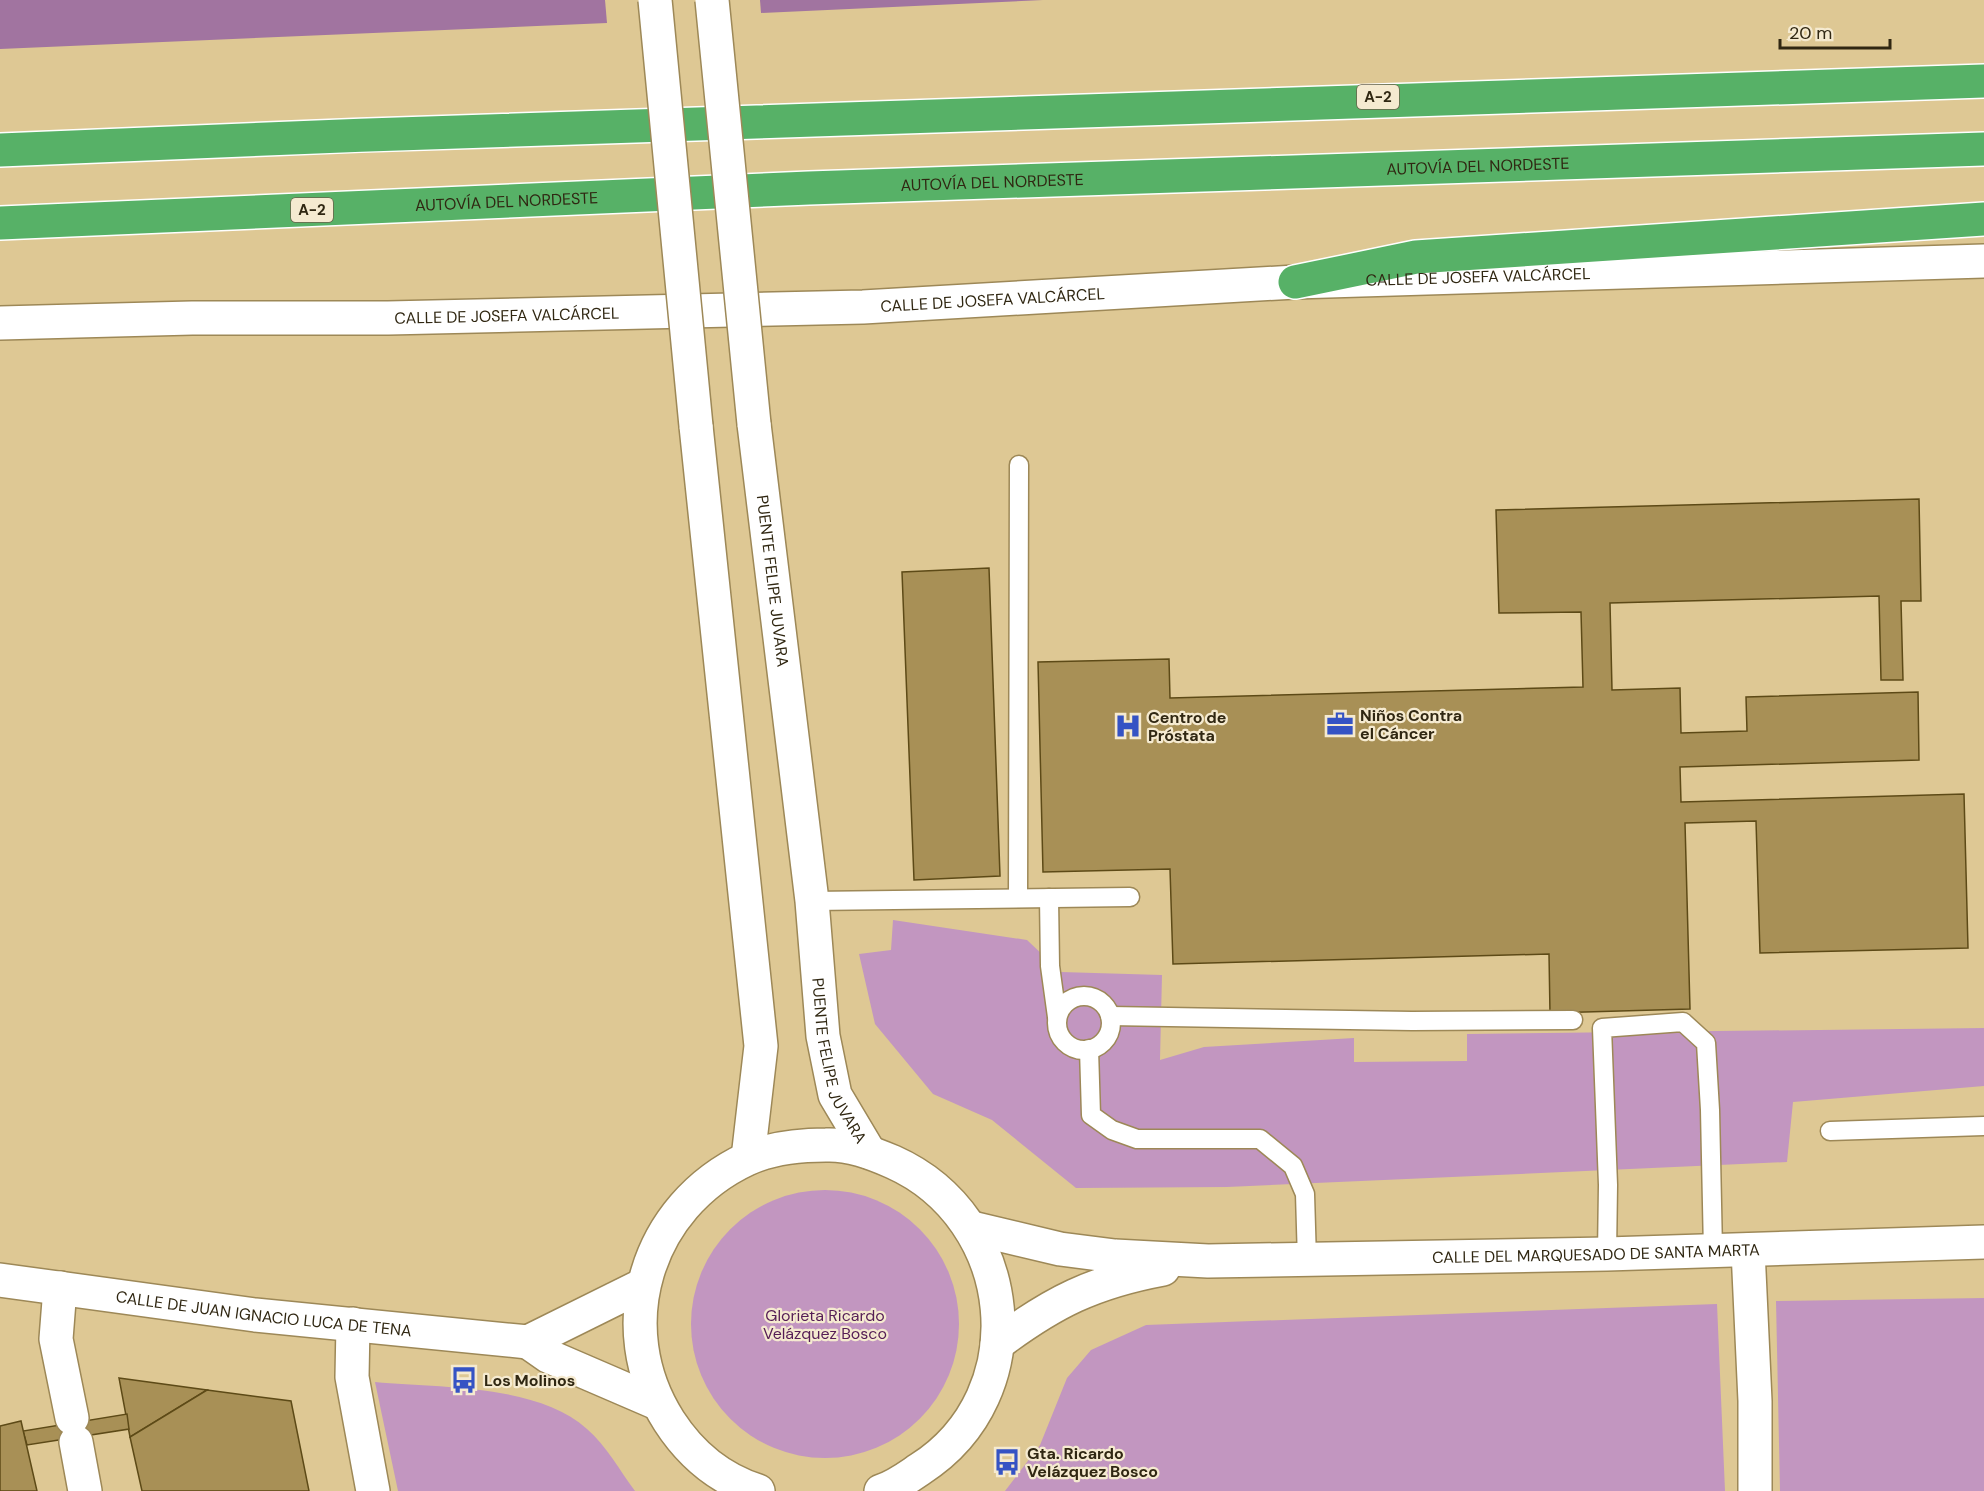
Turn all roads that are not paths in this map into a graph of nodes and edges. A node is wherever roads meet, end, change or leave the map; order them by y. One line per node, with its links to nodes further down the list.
1 (654, 0): 23 (street, bridge)
2 (712, 0): 15 (street, PUENTE FELIPE JUVARA, bridge)
3 (1984, 81): 5 (highway, A-2)
4 (1984, 148): 7 (highway, AUTOVÍA DEL NORDESTE / A-2)
5 (0, 150)
6 (1984, 219): 9 (highway)
7 (0, 223)
8 (1984, 261): 9 (street, CALLE DE JOSEFA VALCÁRCEL)
9 (1295, 282): 10 (street, CALLE DE JOSEFA VALCÁRCEL)
10 (0, 324)
11 (1019, 465): 13 (lane)
12 (1130, 897): 14 (lane)
13 (1018, 898): 14 (lane); 15 (lane)
14 (1049, 898): 17 (lane)
15 (812, 901): 22 (street, PUENTE FELIPE JUVARA)
16 (1110, 1016): 17 (lane); 18 (lane); 19 (lane)
17 (1057, 1017): 19 (lane)
18 (1573, 1020)
19 (1089, 1049): 30 (lane)
20 (1984, 1126): 21 (lane)
21 (1830, 1131)
22 (869, 1152): 23 (street); 24 (street)
23 (748, 1158): 32 (street)
24 (972, 1228): 29 (street, CALLE DEL MARQUESADO DE SANTA MARTA); 36 (street)
25 (1984, 1242): 26 (street, CALLE DEL MARQUESADO DE SANTA MARTA)
26 (1748, 1250): 27 (street, CALLE DEL MARQUESADO DE SANTA MARTA); 42 (street)
27 (1713, 1251): 28 (street, CALLE DEL MARQUESADO DE SANTA MARTA); 28 (lane)
28 (1607, 1254): 30 (street, CALLE DEL MARQUESADO DE SANTA MARTA)
29 (1208, 1261): 30 (street, CALLE DEL MARQUESADO DE SANTA MARTA); 36 (street, CALLE DEL MARQUESADO DE SANTA MARTA)
30 (1307, 1261)
31 (0, 1280): 33 (street, CALLE DE JUAN IGNACIO LUCA DE TENA)
32 (643, 1285): 35 (street); 37 (street)
33 (60, 1288): 34 (street, CALLE DE JUAN IGNACIO LUCA DE TENA); 39 (street)
34 (352, 1324): 35 (street, CALLE DE JUAN IGNACIO LUCA DE TENA); 40 (street)
35 (528, 1342): 37 (street, CALLE DE JUAN IGNACIO LUCA DE TENA)
36 (997, 1344): 38 (street)
37 (657, 1403): 41 (street)
38 (887, 1490)
39 (85, 1491)
40 (374, 1491)
41 (758, 1491)
42 (1755, 1491)

